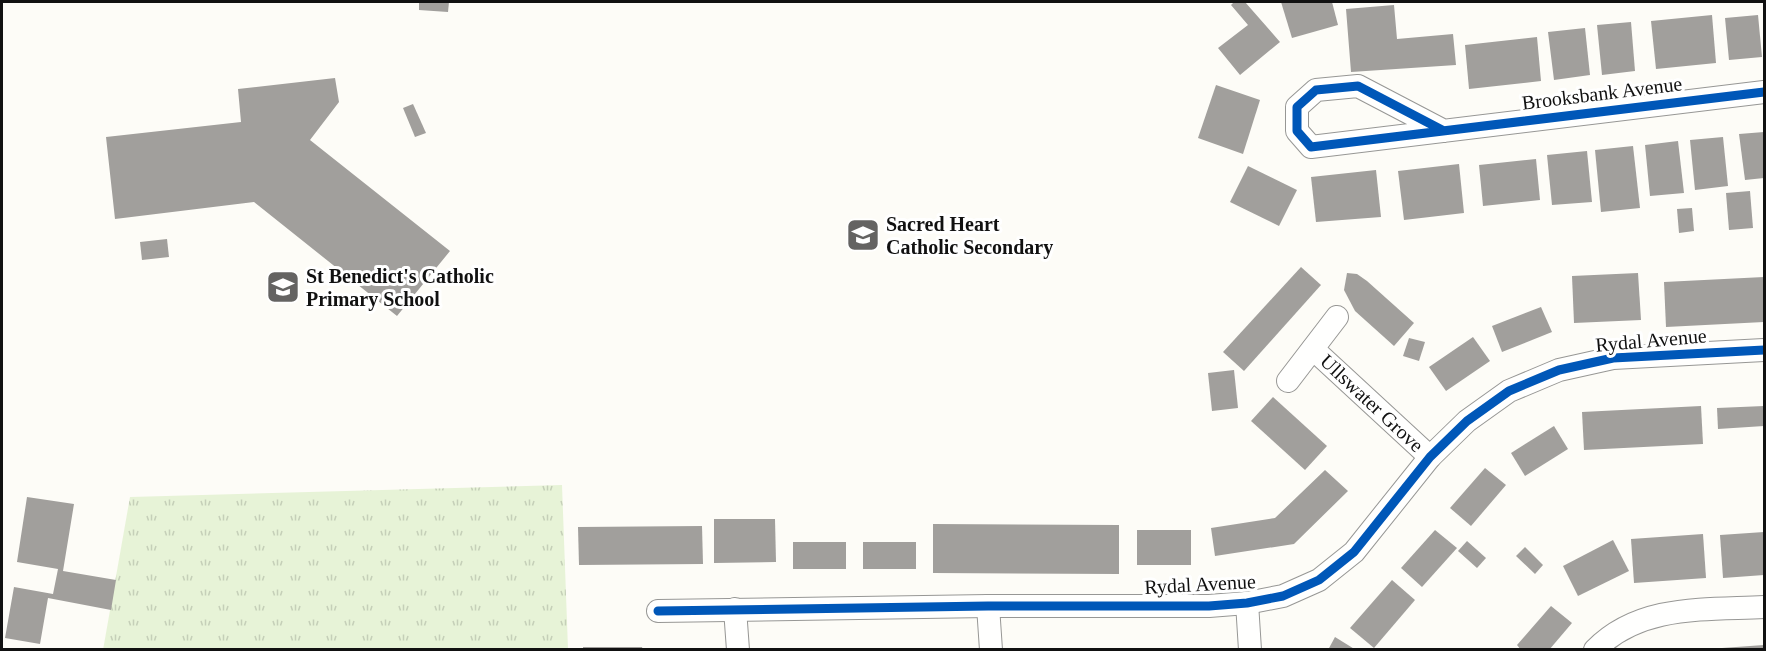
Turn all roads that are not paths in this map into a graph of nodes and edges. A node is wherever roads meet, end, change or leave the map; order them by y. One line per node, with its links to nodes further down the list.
1 (1764, 92): 2 (street, Brooksbank Avenue)
2 (1444, 130): 2 (street, Brooksbank Avenue)
3 (1337, 317): 4 (street, Ullswater Grove)
4 (1313, 349): 6 (street, Ullswater Grove); 7 (street, Ullswater Grove)
5 (1764, 350): 7 (street, Rydal Avenue)
6 (1288, 381)
7 (1430, 457): 8 (street, Rydal Avenue)
8 (1247, 603): 9 (street, Rydal Avenue); 15 (street)
9 (988, 606): 11 (street, Rydal Avenue); 14 (street)
10 (1764, 607): 16 (street)
11 (735, 609): 12 (street, Rydal Avenue); 13 (street)
12 (658, 611)
13 (738, 650)
14 (991, 650)
15 (1250, 650)
16 (1595, 650)

